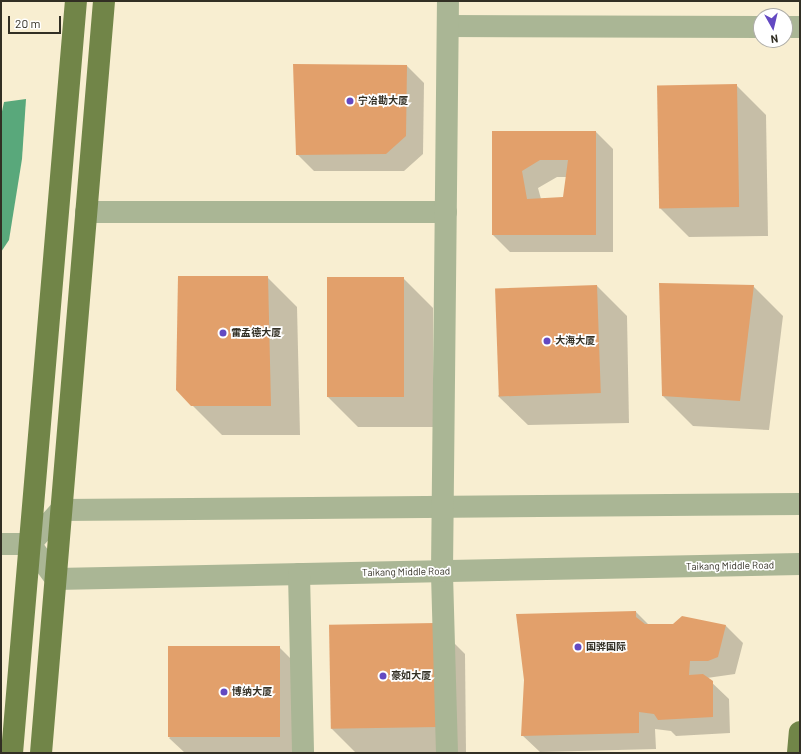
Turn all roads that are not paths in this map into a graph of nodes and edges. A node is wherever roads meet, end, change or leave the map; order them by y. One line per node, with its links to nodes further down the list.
1 (76, 1): 12 (main road)
2 (104, 1): 6 (main road)
3 (448, 1): 4 (street)
4 (448, 26): 5 (street); 7 (street)
5 (753, 27)
6 (86, 212): 7 (street); 10 (main road)
7 (446, 212): 9 (street)
8 (800, 504): 9 (street)
9 (443, 507): 10 (street); 14 (street)
10 (61, 510): 12 (street); 16 (main road)
11 (1, 544): 12 (street)
12 (30, 544): 16 (street); 18 (main road)
13 (800, 564): 14 (street, Taikang Middle Road)
14 (442, 571): 15 (street, Taikang Middle Road); 21 (street)
15 (299, 574): 16 (street, Taikang Middle Road); 20 (street)
16 (56, 579): 19 (main road)
17 (800, 732): 22 (main road)
18 (12, 753)
19 (41, 753)
20 (303, 753)
21 (447, 753)
22 (798, 753)

